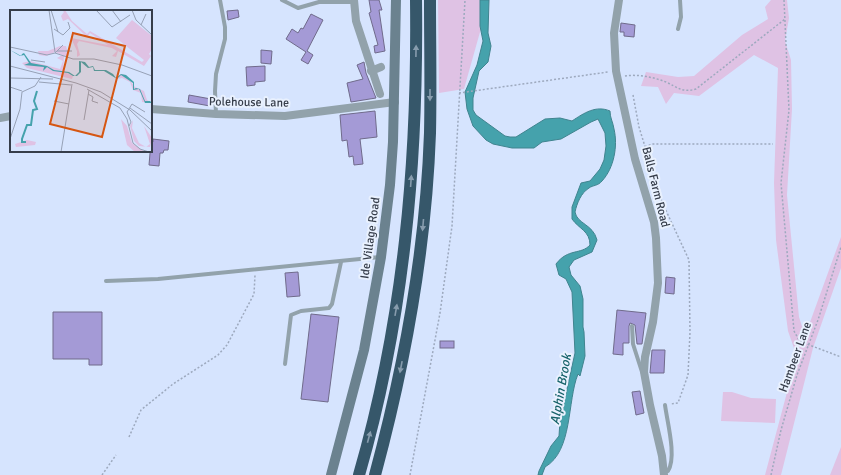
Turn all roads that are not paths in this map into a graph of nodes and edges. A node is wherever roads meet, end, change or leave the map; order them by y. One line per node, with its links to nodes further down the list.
1 (220, 0): 15 (lane)
2 (282, 0): 8 (lane)
3 (396, 0): 13 (street, Ide Village Road)
4 (416, 0): 27 (highway, one-way to 4)
5 (430, 0): 28 (highway, one-way to 28)
6 (619, 0): 23 (street, Balls Farm Road)
7 (680, 0): 9 (lane)
8 (354, 1): 11 (street)
9 (678, 29)
10 (381, 67): 11 (street)
11 (371, 71): 12 (street)
12 (380, 94)
13 (395, 102): 15 (street, Polehouse Lane); 18 (street, Ide Village Road)
14 (152, 109): 15 (street, Polehouse Lane)
15 (216, 114)
16 (10, 116): 17 (street)
17 (0, 118)
18 (381, 257): 19 (lane); 26 (street, Ide Village Road)
19 (340, 262): 20 (lane); 22 (lane)
20 (106, 281)
21 (632, 326): 23 (lane)
22 (285, 364)
23 (646, 376): 25 (street, Balls Farm Road)
24 (665, 405): 25 (lane)
25 (665, 472): 29 (lane)
26 (331, 475)
27 (359, 475)
28 (375, 475)
29 (672, 475)

